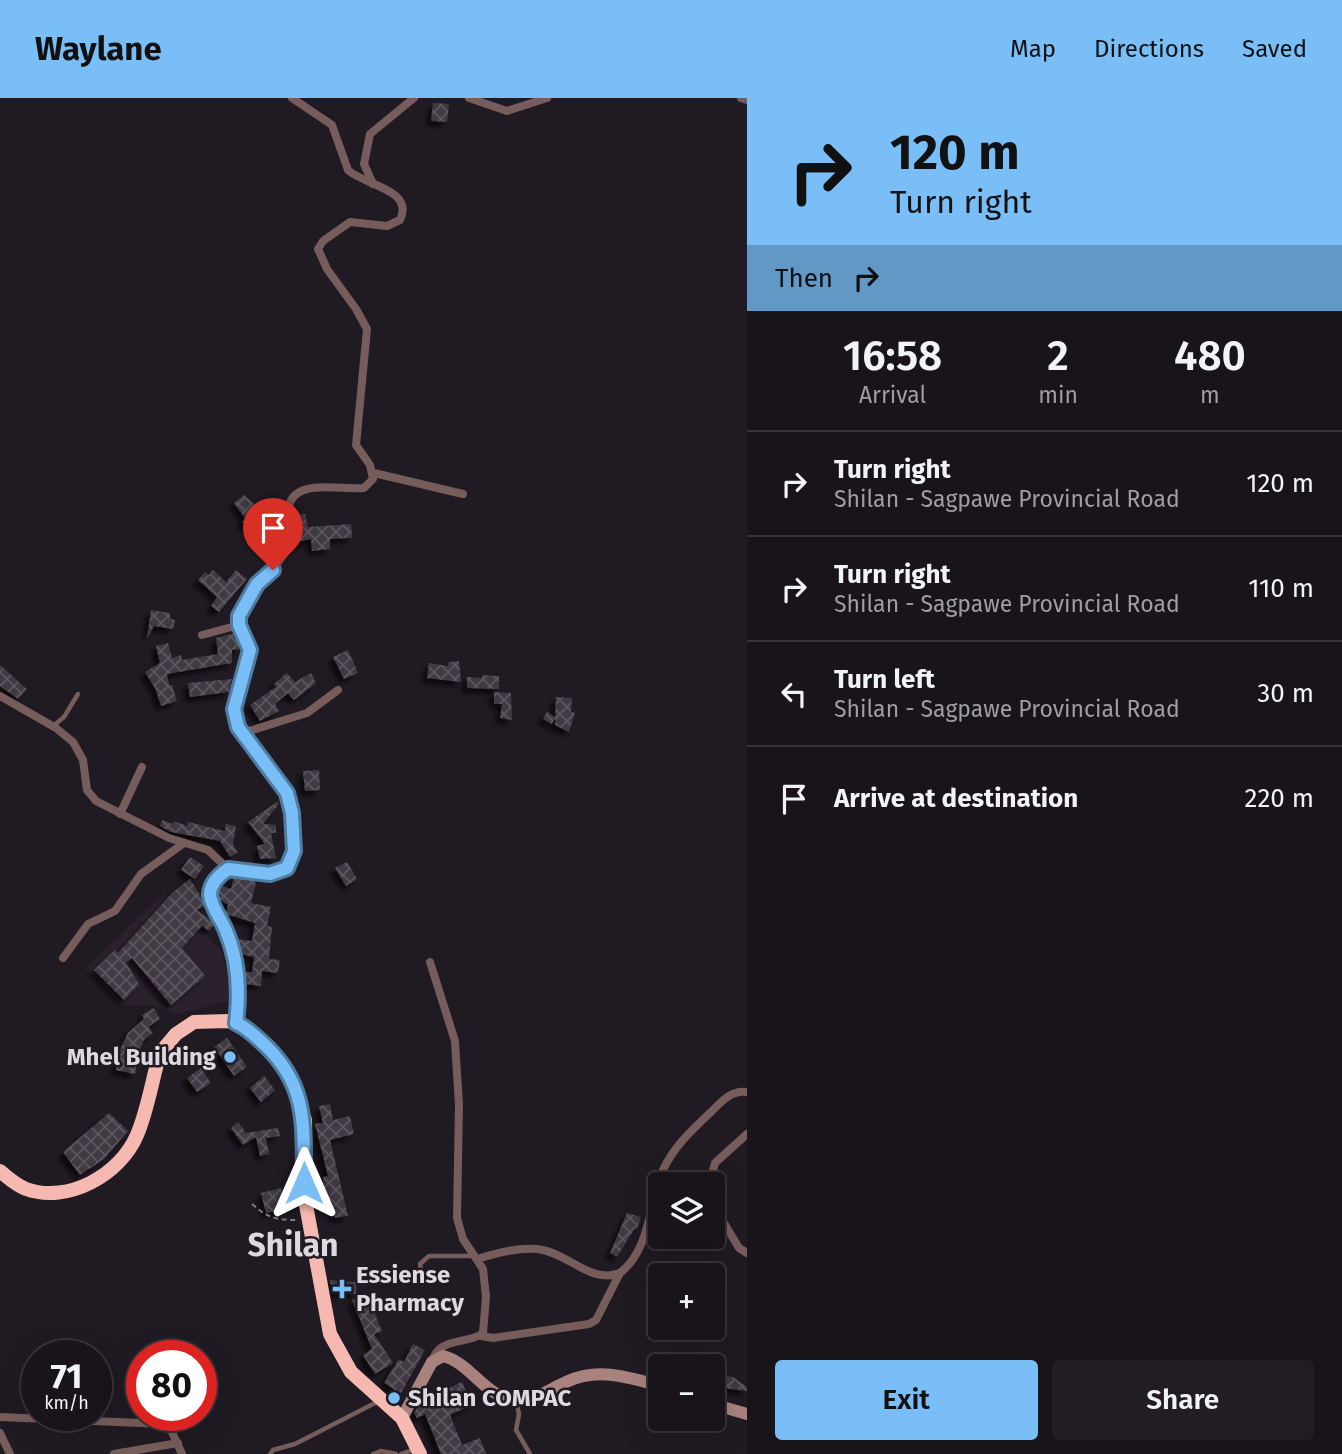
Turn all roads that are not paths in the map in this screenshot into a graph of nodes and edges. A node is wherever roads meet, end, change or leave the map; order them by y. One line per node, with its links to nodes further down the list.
1 (292, 98): 7 (street)
2 (414, 98): 7 (street)
3 (469, 98): 4 (street)
4 (547, 98)
5 (741, 98): 6 (street)
6 (747, 100)
7 (373, 184): 8 (street)
8 (374, 473): 9 (street); 10 (street)
9 (463, 494)
10 (239, 625): 11 (street); 16 (street)
11 (202, 635)
12 (338, 690): 16 (street)
13 (78, 694): 15 (lane)
14 (0, 696): 15 (street)
15 (52, 726): 18 (street)
16 (243, 733): 20 (street)
17 (142, 767): 18 (street)
18 (120, 814): 19 (street)
19 (184, 843): 20 (street); 21 (street)
20 (228, 869): 23 (street)
21 (63, 958)
22 (430, 962): 30 (street)
23 (236, 1023): 26 (highway); 36 (highway)
24 (747, 1092): 32 (street)
25 (747, 1134): 27 (street)
26 (0, 1171)
27 (713, 1172)
28 (725, 1225): 29 (street)
29 (747, 1253)
30 (475, 1257): 31 (lane); 32 (street); 33 (street)
31 (421, 1270)
32 (620, 1273): 33 (street)
33 (481, 1336): 34 (street)
34 (432, 1362): 37 (main road); 41 (main road)
35 (648, 1383): 37 (main road)
36 (383, 1399): 41 (highway); 48 (lane)
37 (516, 1400): 51 (lane)
38 (725, 1408): 39 (main road)
39 (747, 1414)
40 (0, 1417): 43 (street)
41 (402, 1418): 44 (highway)
42 (0, 1433): 45 (street)
43 (178, 1443): 46 (street); 47 (street)
44 (419, 1451): 50 (lane)
45 (10, 1454)
46 (114, 1454)
47 (181, 1454)
48 (270, 1454)
49 (373, 1454): 50 (lane)
50 (398, 1454)
51 (530, 1454)

